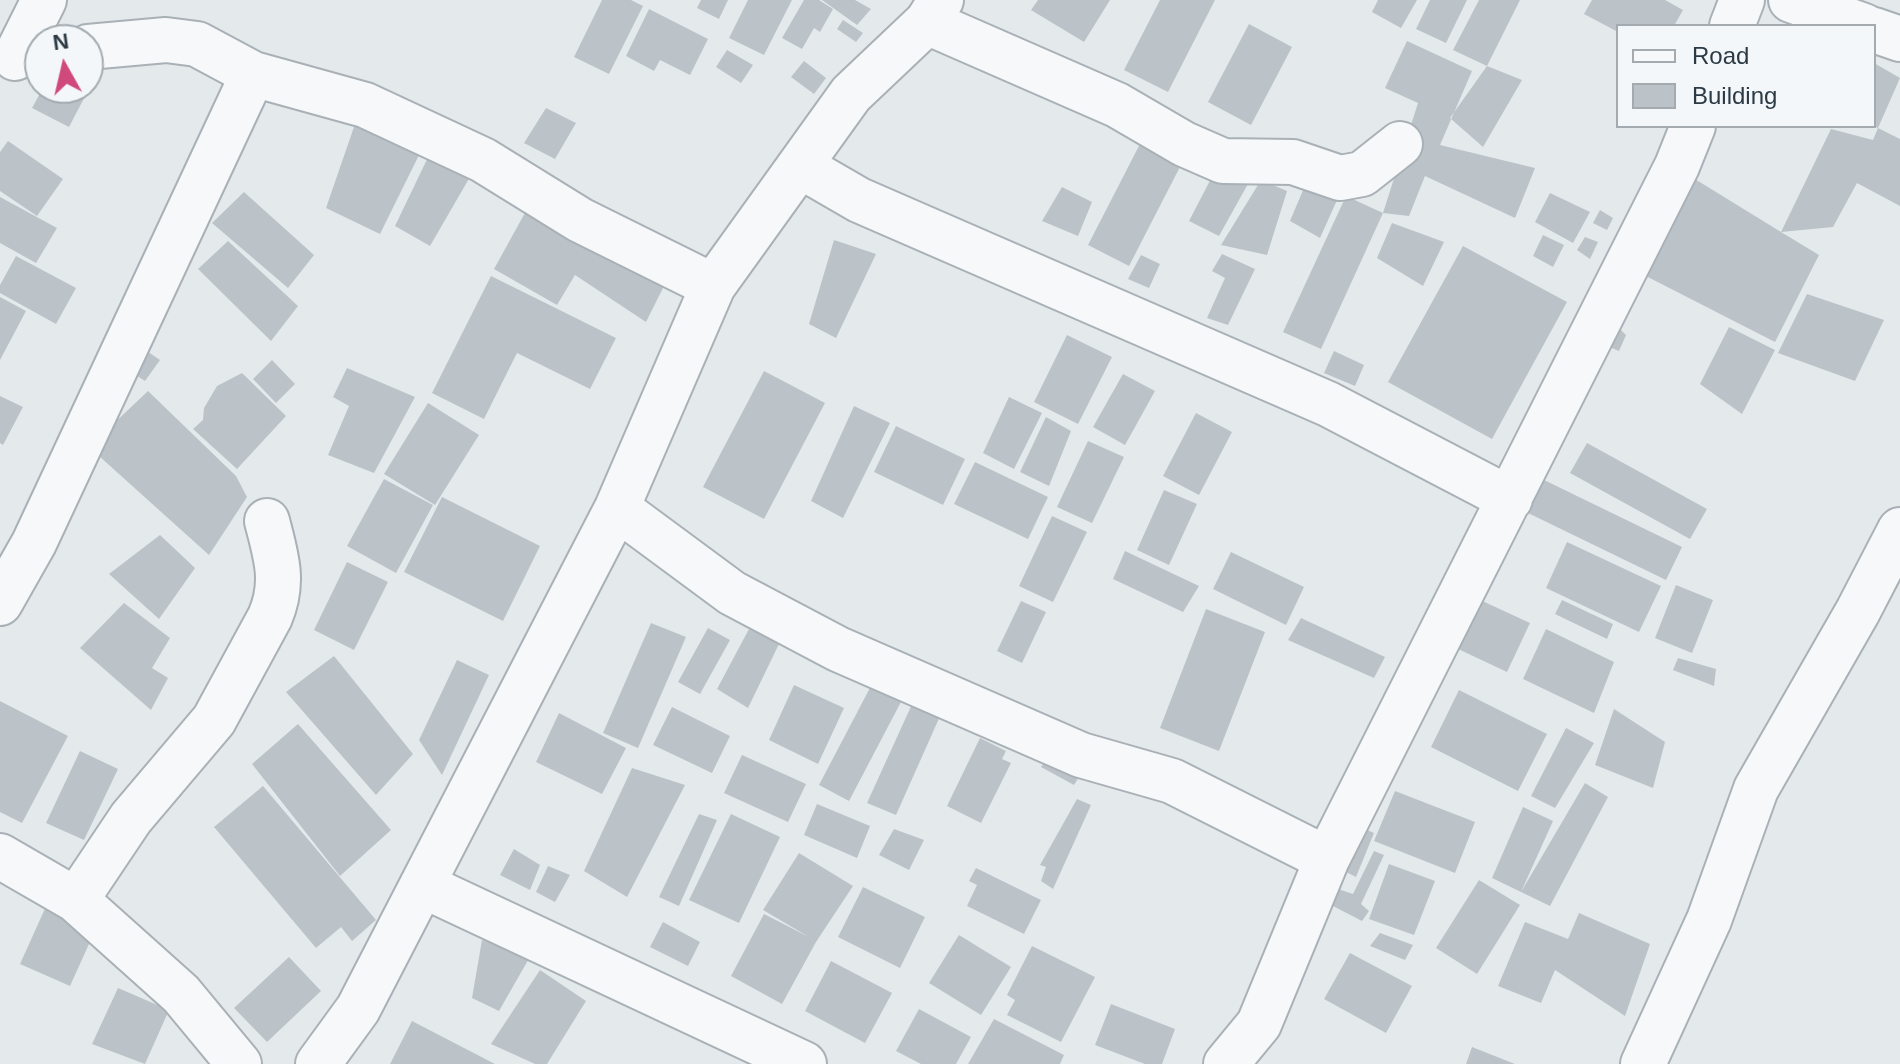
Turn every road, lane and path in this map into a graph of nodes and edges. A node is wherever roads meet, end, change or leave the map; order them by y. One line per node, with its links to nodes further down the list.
1 (44, 0): 10 (street)
2 (1742, 0): 5 (street)
3 (1791, 0): 6 (street)
4 (934, 11): 13 (street); 14 (street)
5 (1733, 24)
6 (1858, 24)
7 (1876, 31): 8 (street)
8 (1900, 39)
9 (104, 46): 11 (street)
10 (18, 57)
11 (253, 74): 15 (street); 20 (street)
12 (1692, 128): 16 (street)
13 (1400, 144)
14 (802, 167): 15 (street); 16 (street)
15 (713, 286): 17 (street)
16 (1510, 499): 22 (street)
17 (617, 508): 22 (street); 23 (street)
18 (267, 521): 24 (street)
19 (1900, 530): 29 (street)
20 (0, 603)
21 (0, 856): 24 (street)
22 (1327, 859): 28 (street)
23 (422, 885): 26 (street); 27 (street)
24 (76, 900): 25 (street)
25 (239, 1064)
26 (318, 1064)
27 (804, 1064)
28 (1226, 1064)
29 (1643, 1064)

